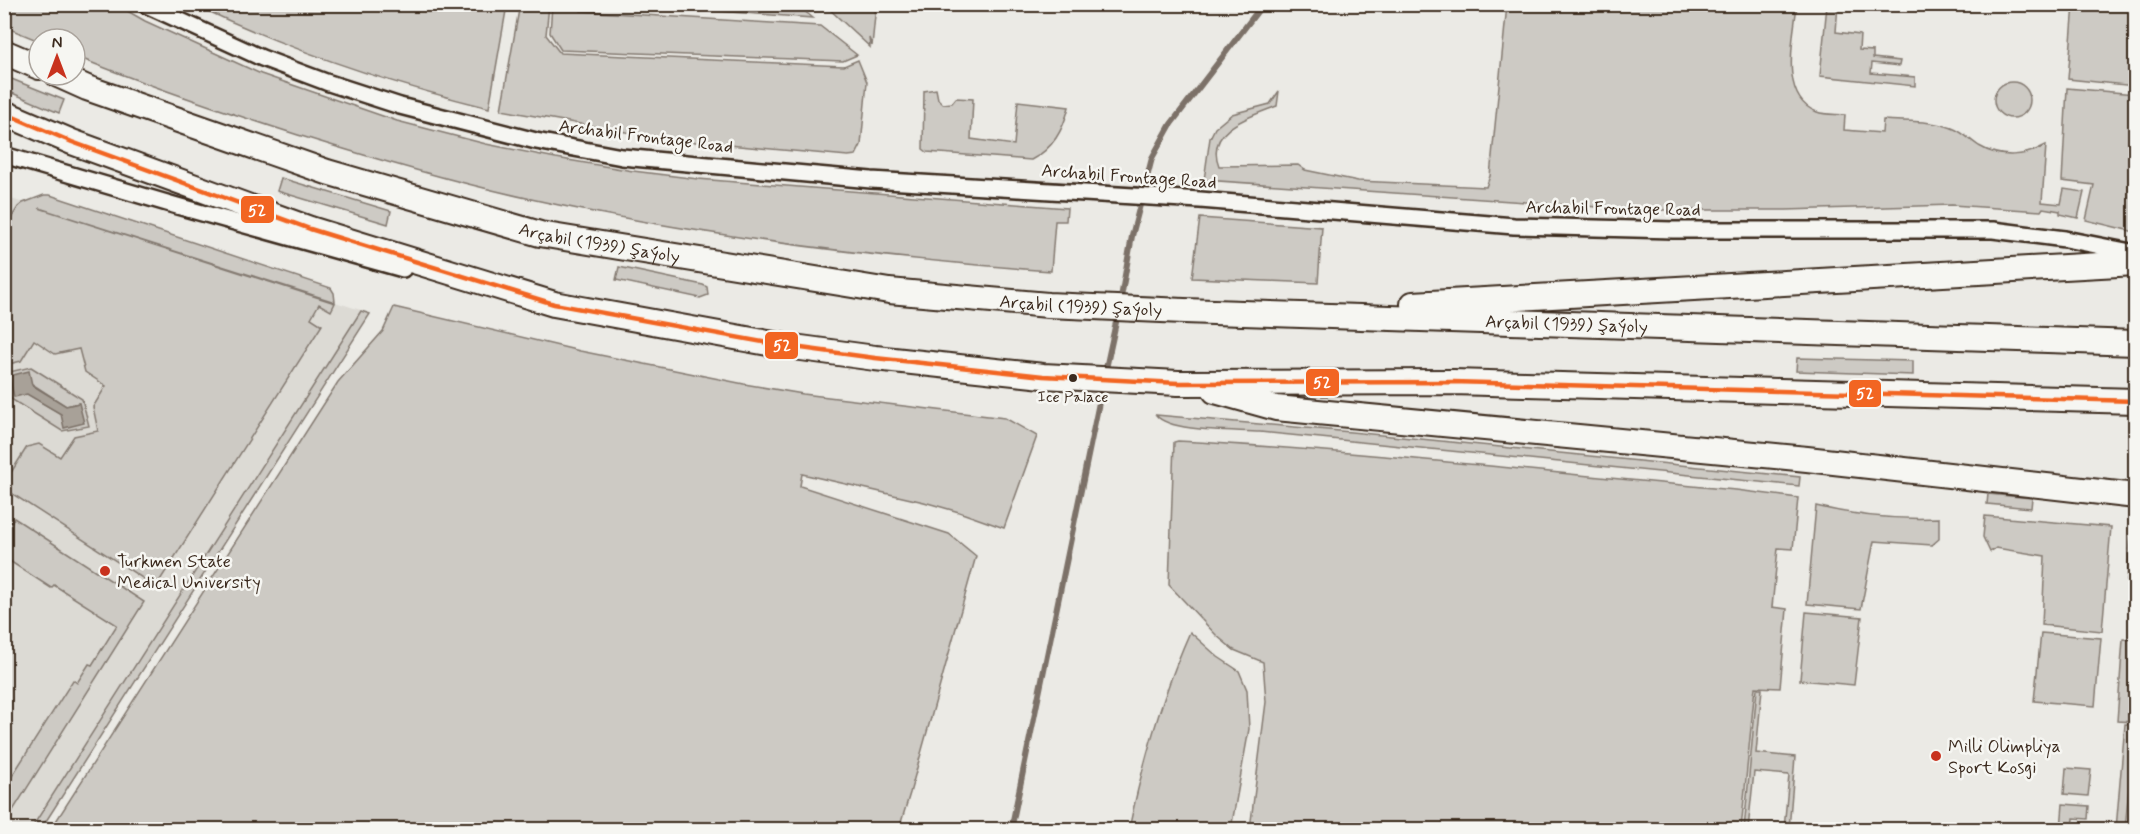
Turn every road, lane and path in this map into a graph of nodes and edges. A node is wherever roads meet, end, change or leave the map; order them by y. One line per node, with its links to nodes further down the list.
1 (144, 4): 7 (street, Archabil Frontage Road)
2 (4, 52): 3 (main road)
3 (27, 62)
4 (85, 87): 10 (main road, Arçabil (1939) şaýoly)
5 (4, 113): 9 (main road)
6 (4, 155): 9 (street)
7 (2136, 253)
8 (2136, 263): 10 (main road)
9 (554, 304): 12 (main road)
10 (1193, 311): 11 (main road, Arçabil (1939) şaýoly)
11 (2136, 343)
12 (1182, 383): 13 (main road); 14 (main road)
13 (2136, 401)
14 (2136, 496)

